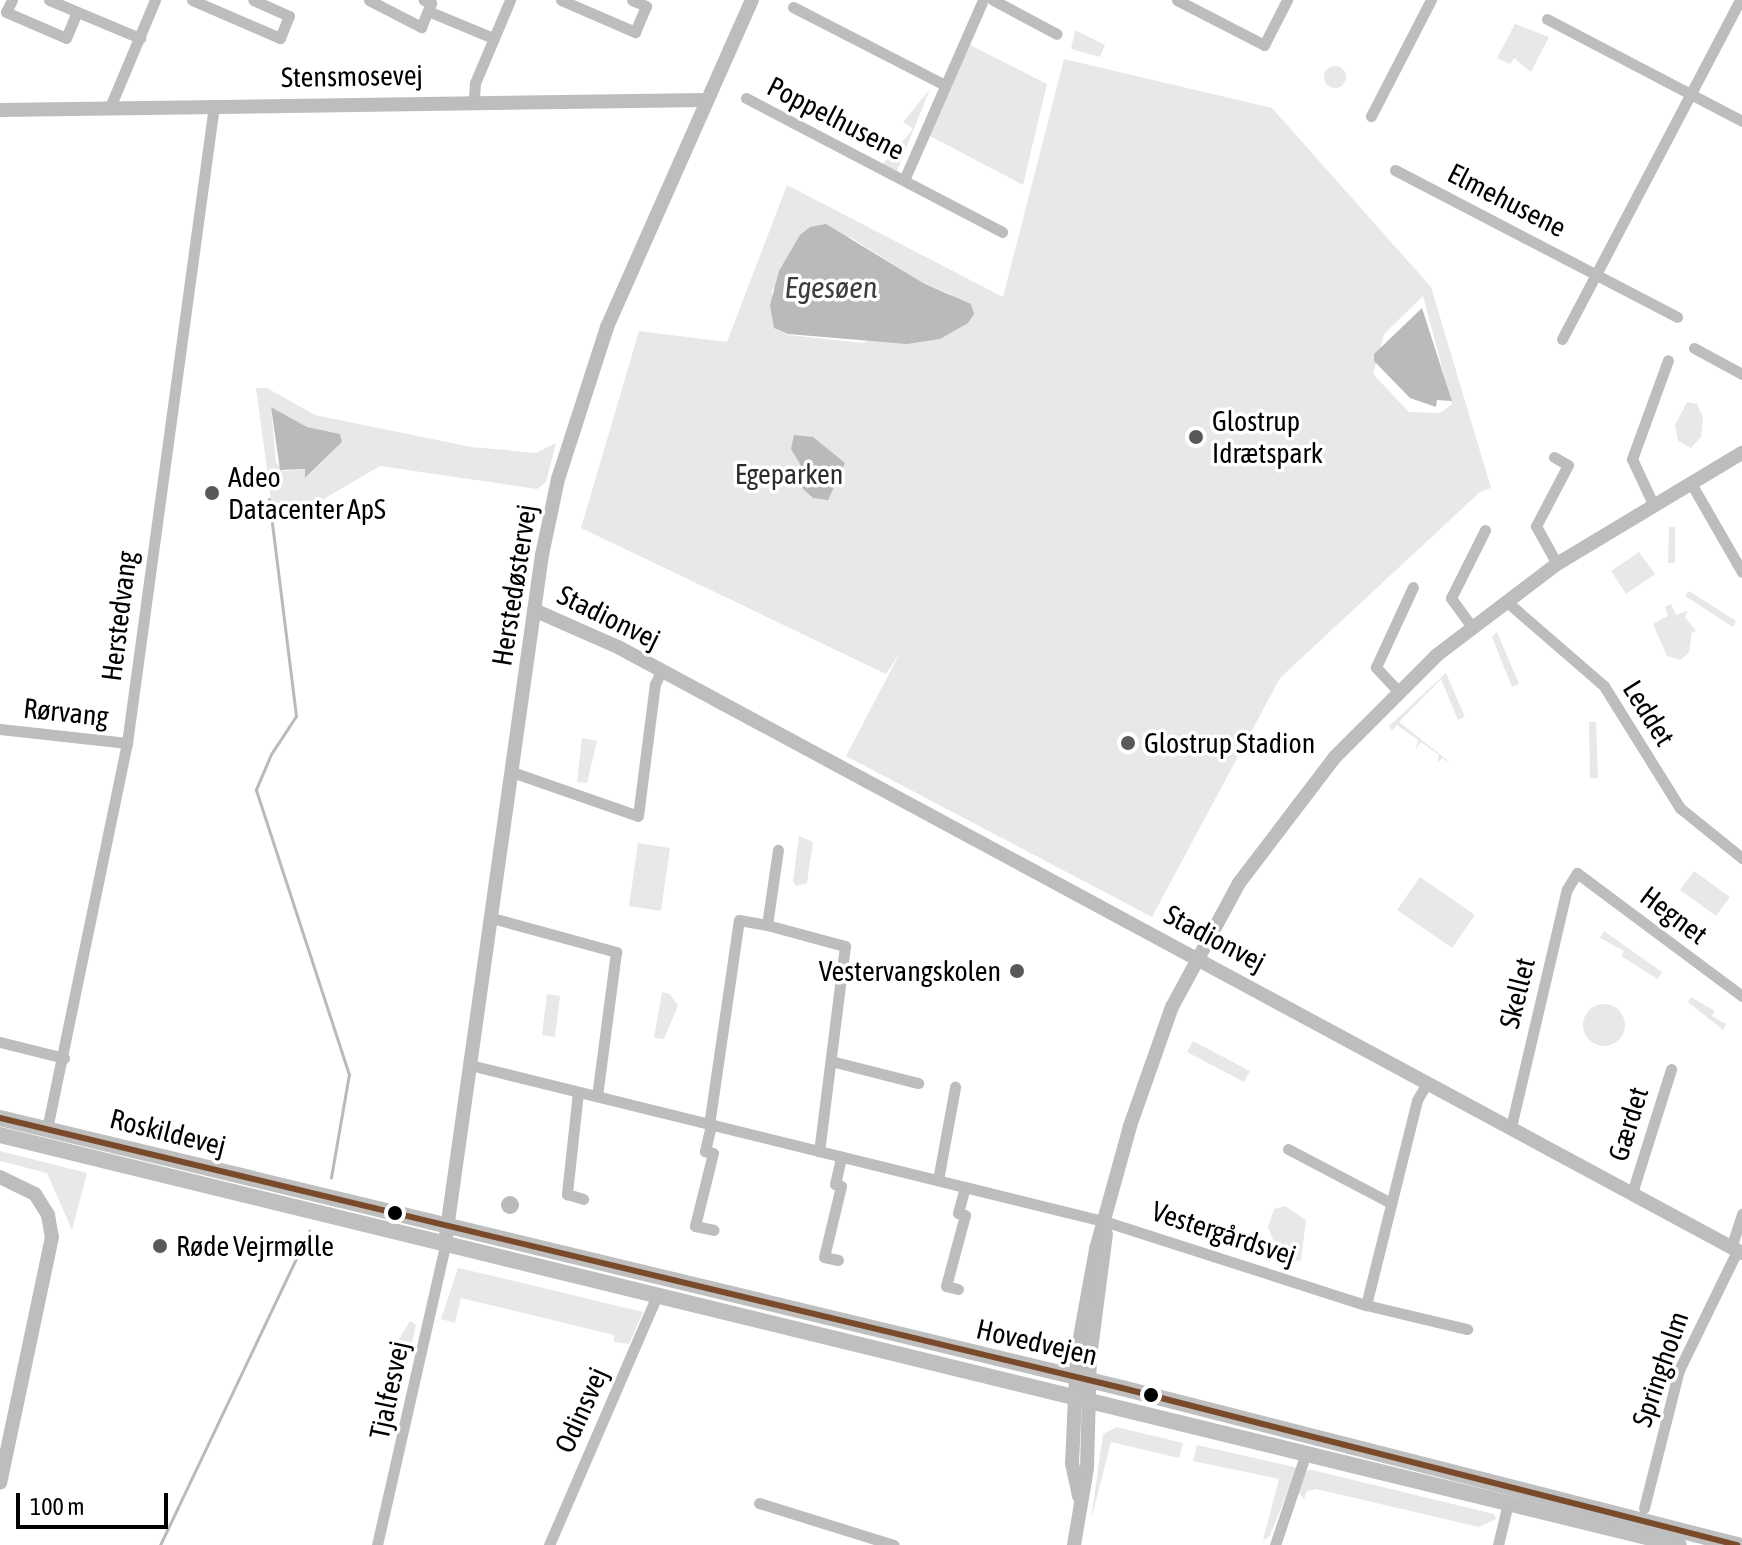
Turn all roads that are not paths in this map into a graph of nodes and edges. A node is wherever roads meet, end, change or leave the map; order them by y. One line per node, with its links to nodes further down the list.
1 (12, 0): 22 (street)
2 (49, 0): 22 (street)
3 (155, 0): 25 (street)
4 (192, 0): 19 (street)
5 (253, 0): 19 (street)
6 (369, 0): 20 (street)
7 (510, 0): 26 (street)
8 (561, 0): 18 (street)
9 (632, 0): 18 (street)
10 (742, 0): 31 (street, Herstedøstervej)
11 (752, 0): 31 (street, Herstedøstervej)
12 (983, 0): 27 (street, Poppelhusene)
13 (993, 0): 24 (street)
14 (1177, 0): 16 (street)
15 (1431, 0): 35 (street)
16 (1282, 2)
17 (1739, 2): 28 (street)
18 (583, 4)
19 (220, 6)
20 (426, 6): 26 (street)
21 (793, 7): 27 (street)
22 (77, 12): 25 (street)
23 (1547, 19): 28 (street)
24 (1057, 34)
25 (140, 38): 33 (street)
26 (493, 38): 30 (street)
27 (945, 85): 38 (street, Poppelhusene)
28 (1692, 95): 36 (street); 40 (street)
29 (746, 98): 38 (street, Poppelhusene)
30 (474, 100): 31 (street, Stensmosevej); 32 (street, Stensmosevej)
31 (706, 100): 55 (street, Herstedøstervej)
32 (214, 105): 33 (street, Stensmosevej); 60 (street, Herstedvang)
33 (110, 107): 34 (street, Stensmosevej)
34 (0, 110)
35 (1371, 116)
36 (1742, 121)
37 (1395, 170): 40 (street, Elmehusene)
38 (904, 180): 39 (street, Poppelhusene)
39 (1002, 232)
40 (1597, 274): 41 (street, Elmehusene); 42 (street)
41 (1677, 317)
42 (1562, 339)
43 (1694, 348): 45 (street)
44 (1668, 360): 49 (street)
45 (1742, 374)
46 (1742, 453): 48 (street)
47 (1554, 457): 51 (street)
48 (1692, 485): 49 (street); 52 (street)
49 (1654, 506): 51 (street)
50 (1485, 530): 56 (street)
51 (1557, 564): 54 (street)
52 (1742, 572)
53 (1413, 587): 58 (street)
54 (1506, 601): 56 (street); 63 (street, Leddet)
55 (534, 610): 57 (street, Stadionvej); 61 (street, Herstedøstervej)
56 (1472, 627): 58 (street)
57 (661, 671): 61 (street, Stadionvej); 67 (street, Stadionvej)
58 (1399, 692): 67 (street)
59 (0, 729): 60 (street, Rørvang)
60 (127, 743): 70 (street, Herstedvang)
61 (512, 772): 65 (street, Herstedøstervej)
62 (778, 850): 66 (street)
63 (1742, 858)
64 (1577, 873): 68 (street, Hegnet); 81 (street, Skellet)
65 (492, 918): 72 (street, Herstedøstervej); 78 (street)
66 (767, 925): 71 (street); 80 (street)
67 (1196, 958): 74 (street, Stadionvej); 96 (street)
68 (1742, 996)
69 (0, 1042): 70 (street)
70 (64, 1058): 82 (street, Herstedvang)
71 (831, 1061): 75 (street); 85 (street)
72 (470, 1065): 77 (street, Vestergårdsvej); 97 (street, Herstedøstervej)
73 (1671, 1069): 90 (street, Gærdet)
74 (1428, 1082): 81 (street, Stadionvej); 93 (street)
75 (918, 1083)
76 (955, 1087): 88 (street)
77 (578, 1092): 78 (street, Vestergårdsvej); 92 (street)
78 (597, 1096): 80 (street, Vestergårdsvej)
79 (0, 1118): 82 (main road, Roskildevej)
80 (710, 1125): 85 (street, Vestergårdsvej); 98 (street)
81 (1511, 1127): 90 (street, Stadionvej)
82 (47, 1129): 91 (main road, Roskildevej)
83 (0, 1135): 94 (main road, Roskildevej)
84 (1288, 1149): 93 (street)
85 (819, 1151): 86 (street, Vestergårdsvej)
86 (841, 1157): 88 (street, Vestergårdsvej); 101 (street)
87 (0, 1177): 109 (street)
88 (938, 1180): 89 (street, Vestergårdsvej)
89 (965, 1187): 96 (street, Vestergårdsvej); 102 (street)
90 (1632, 1193): 100 (street, Stadionvej)
91 (325, 1197): 97 (main road, Hovedvejen)
92 (583, 1199)
93 (1391, 1203): 104 (street)
94 (318, 1213): 99 (main road, Hovedvejen)
95 (1742, 1214): 100 (street)
96 (1107, 1222): 104 (street, Vestergårdsvej); 106 (street)
97 (448, 1227): 99 (street, Herstedøstervej); 106 (main road, Hovedvejen)
98 (714, 1230)
99 (445, 1245): 103 (main road, Hovedvejen); 116 (street, Tjalfesvej)
100 (1737, 1251): 112 (street, Springholm)
101 (838, 1260)
102 (958, 1289)
103 (657, 1295): 107 (main road, Hovedvejen); 117 (street, Odinsvej)
104 (1366, 1305): 105 (street, Vestergårdsvej)
105 (1467, 1329)
106 (1083, 1380): 107 (street); 113 (main road, Hovedvejen)
107 (1083, 1399): 108 (main road, Hovedvejen); 119 (street)
108 (1306, 1453): 111 (main road, Hovedvejen); 120 (street)
109 (0, 1483)
110 (759, 1503): 118 (street)
111 (1508, 1503): 115 (main road, Hovedvejen); 121 (street)
112 (1644, 1508): 113 (street); 114 (street)
113 (1613, 1515): 114 (main road, Hovedvejen)
114 (1677, 1538): 115 (main road, Hovedvejen); 122 (main road, Hovedvejen)
115 (1651, 1541)
116 (377, 1545)
117 (549, 1545)
118 (894, 1545)
119 (1074, 1545)
120 (1275, 1545)
121 (1498, 1545)
122 (1737, 1545)

